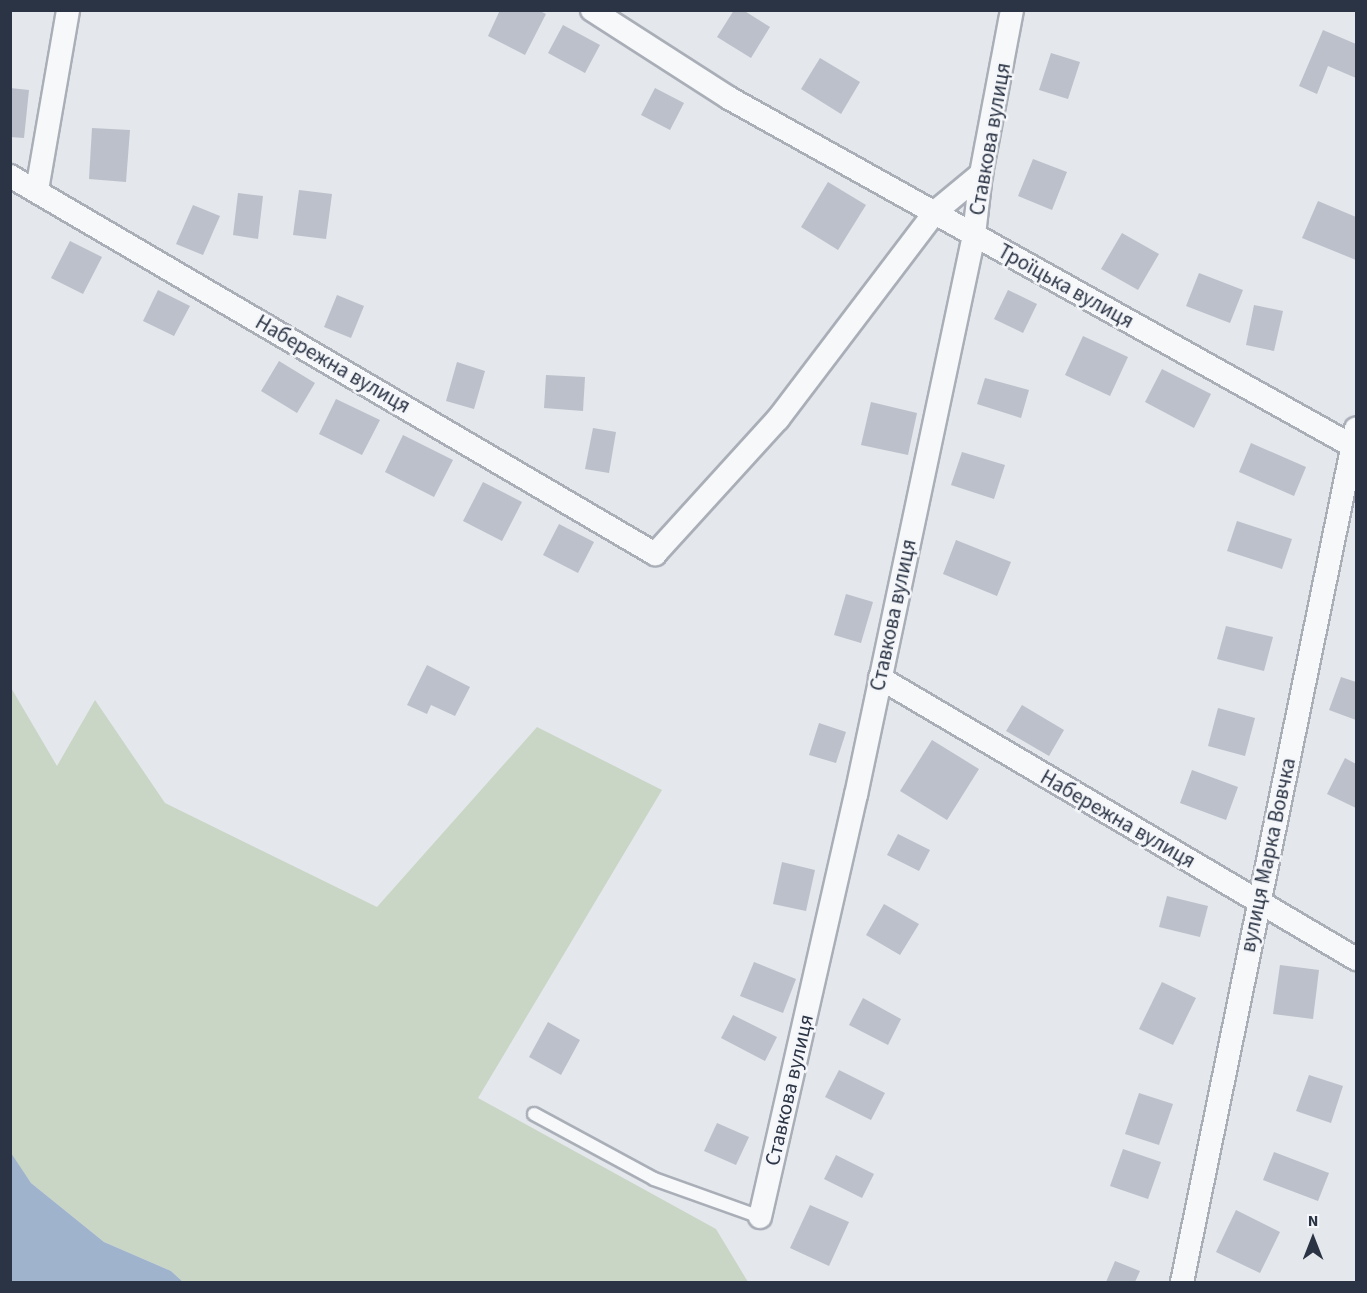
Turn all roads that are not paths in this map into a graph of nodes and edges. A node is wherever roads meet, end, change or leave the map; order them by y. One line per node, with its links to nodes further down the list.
1 (68, 10): 6 (street)
2 (592, 10): 7 (street, Троїцька вулиця)
3 (1012, 10): 4 (street, Ставкова вулиця)
4 (981, 174): 7 (street); 8 (street, Ставкова вулиця)
5 (10, 176): 6 (street, Набережна вулиця)
6 (38, 190): 7 (street, Набережна вулиця)
7 (935, 212): 8 (street, Троїцька вулиця)
8 (974, 235): 9 (street, Троїцька вулиця); 10 (street, Ставкова вулиця)
9 (1355, 441): 11 (street, вулиця Марка Вовчка)
10 (880, 678): 11 (street, Набережна вулиця); 14 (street, Ставкова вулиця)
11 (1258, 901): 12 (street, Набережна вулиця); 15 (street, вулиця Марка Вовчка)
12 (1356, 959)
13 (534, 1114): 14 (lane)
14 (760, 1217)
15 (1182, 1282)

